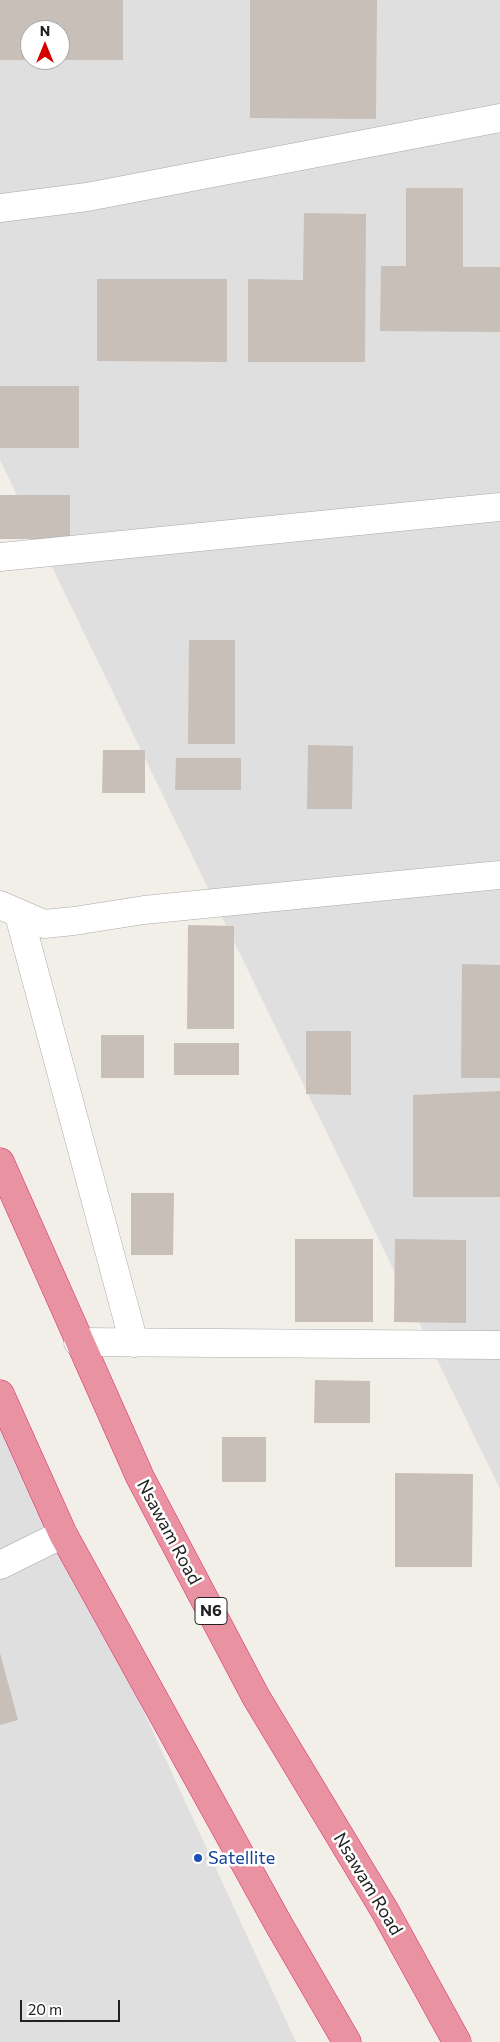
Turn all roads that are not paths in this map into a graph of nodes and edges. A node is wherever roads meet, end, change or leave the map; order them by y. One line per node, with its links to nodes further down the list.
1 (500, 118): 2 (street)
2 (0, 208)
3 (500, 507): 4 (street)
4 (0, 557)
5 (500, 875): 6 (street)
6 (9, 910): 9 (street)
7 (0, 1162): 8 (highway, Nsawam Road / N6)
8 (78, 1342): 9 (street); 15 (highway, Nsawam Road / N6)
9 (134, 1342): 10 (street)
10 (500, 1345)
11 (0, 1394): 12 (highway)
12 (63, 1534): 13 (street); 14 (highway)
13 (0, 1565)
14 (347, 2042)
15 (457, 2042)

